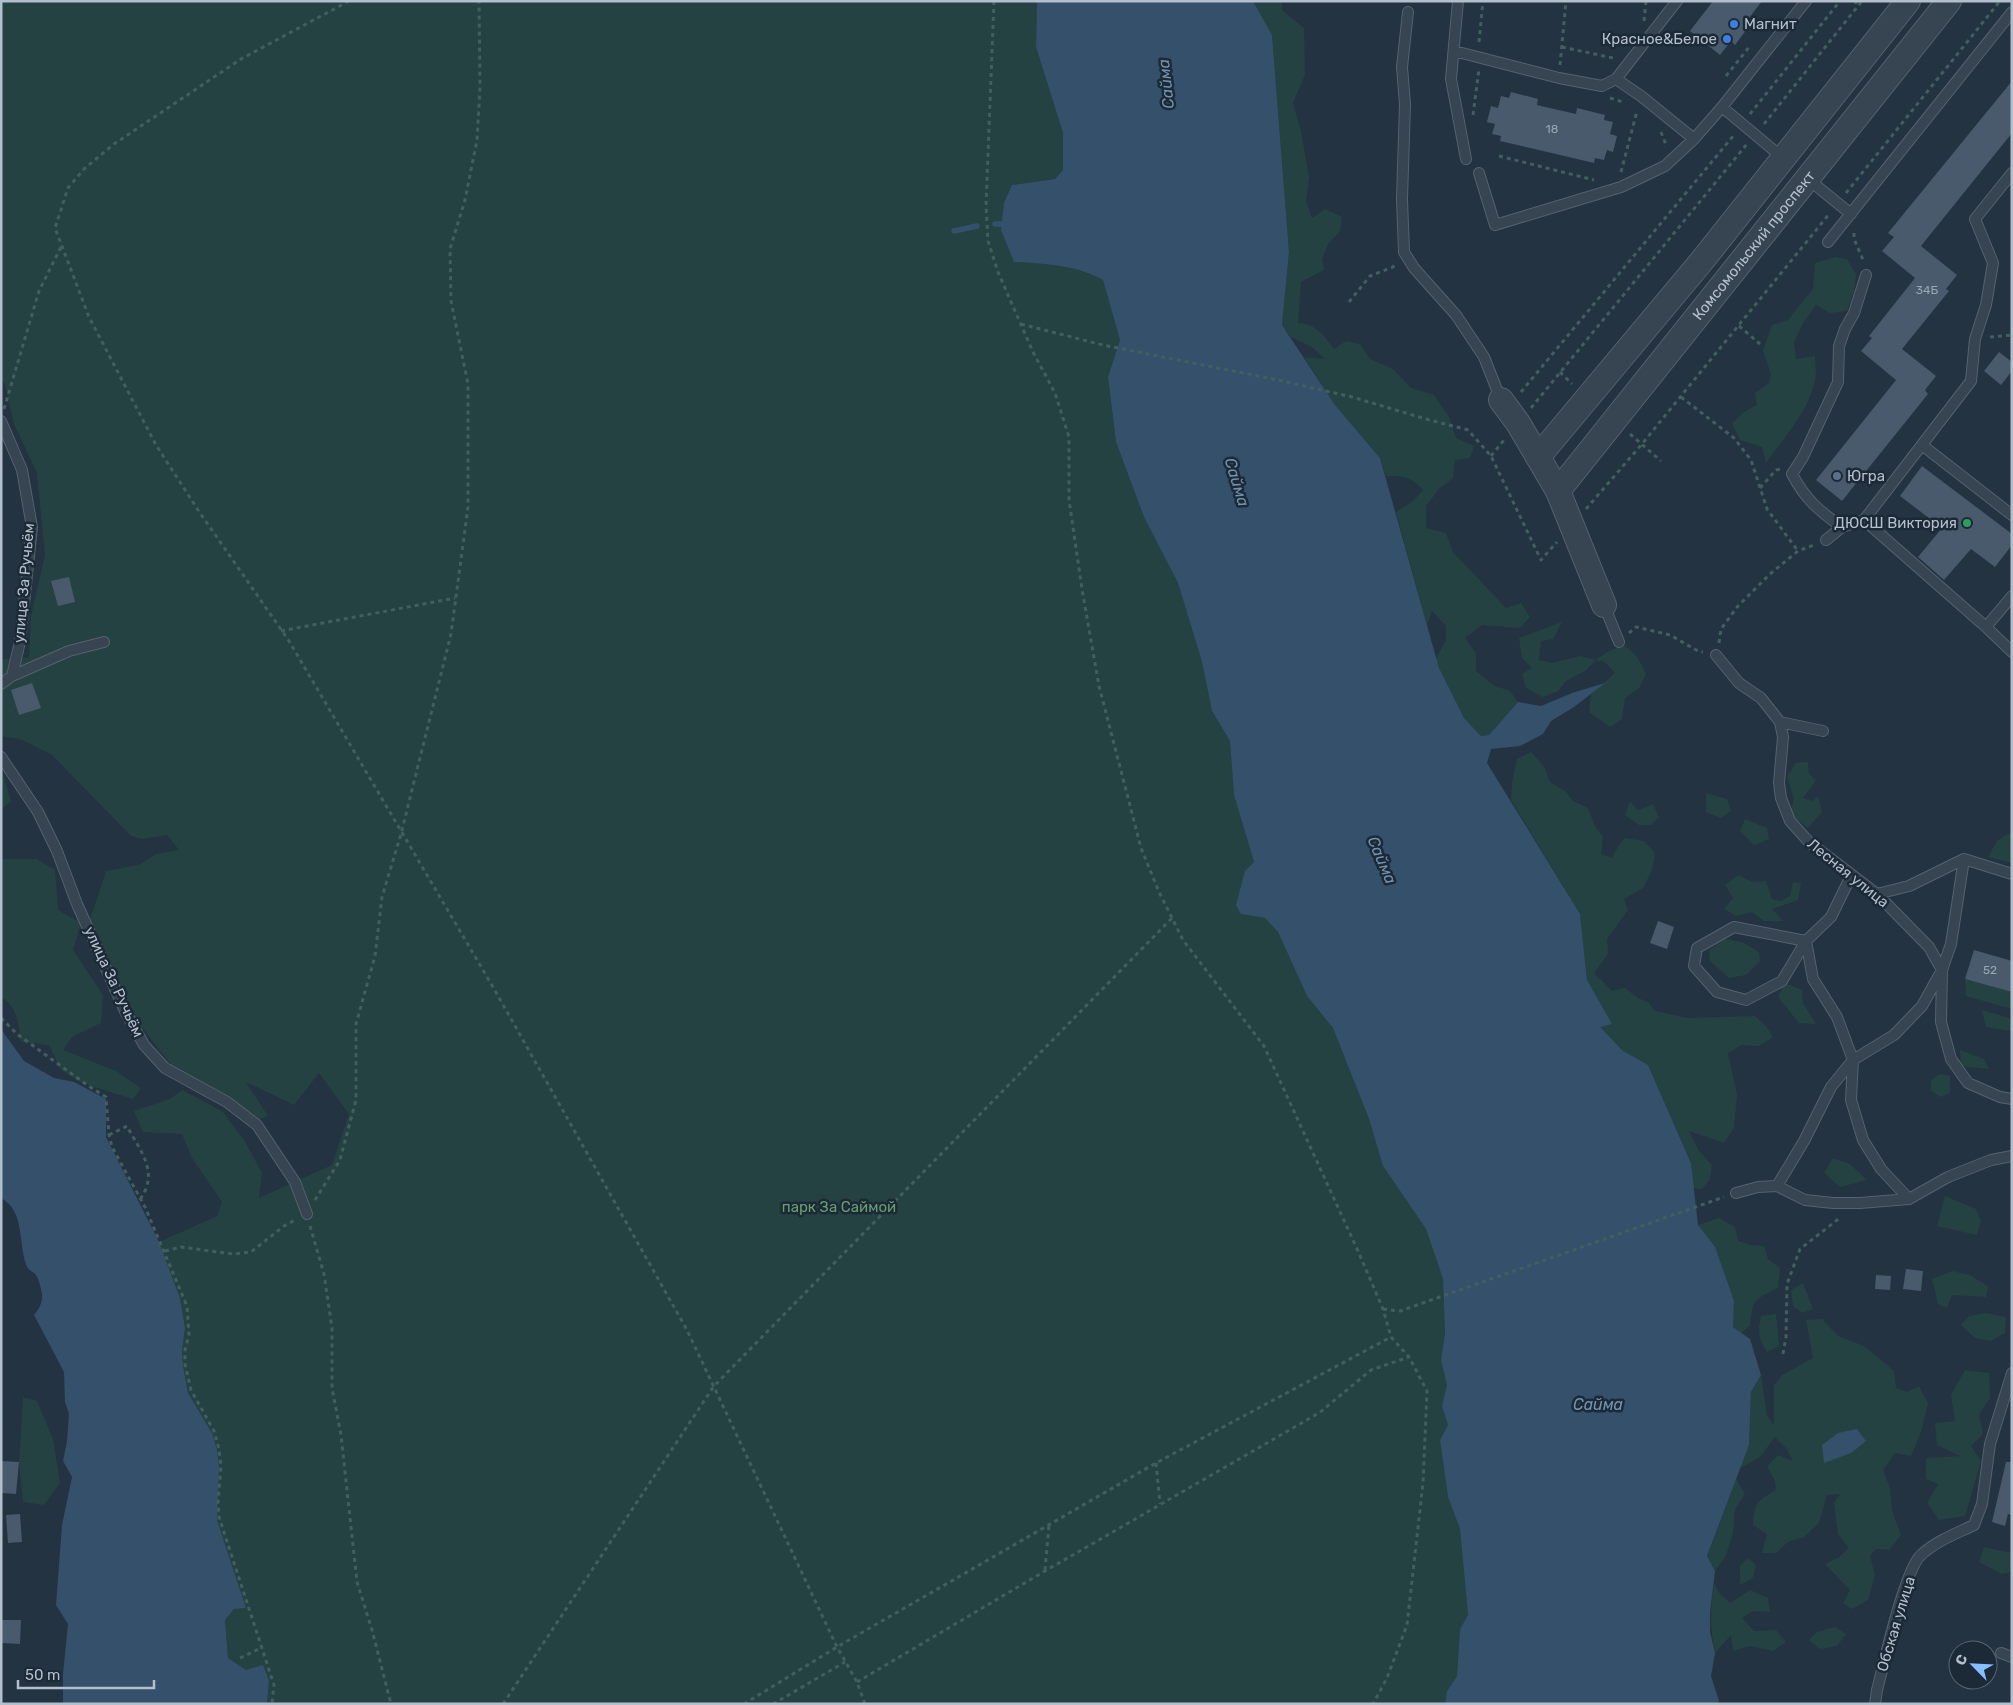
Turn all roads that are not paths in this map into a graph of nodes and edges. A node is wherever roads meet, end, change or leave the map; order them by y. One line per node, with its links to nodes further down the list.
1 (1458, 1): 8 (lane)
2 (1677, 1): 9 (lane)
3 (1806, 1): 10 (lane)
4 (1908, 1): 12 (street)
5 (1949, 1): 16 (street, Комсомольский проспект)
6 (1408, 12): 20 (lane)
7 (2012, 12): 17 (lane)
8 (1454, 51): 9 (lane); 13 (lane)
9 (1616, 79): 11 (lane)
10 (1722, 107): 11 (lane); 12 (lane)
11 (1694, 139): 14 (lane)
12 (1783, 158): 23 (street)
13 (1466, 159)
14 (1478, 172)
15 (2012, 173): 22 (lane)
16 (1808, 179): 17 (lane); 24 (street, Комсомольский проспект)
17 (1851, 214): 18 (lane)
18 (1828, 242)
19 (1866, 274): 27 (lane)
20 (1509, 410): 23 (street)
21 (1, 419): 36 (lane, улица За Ручьём)
22 (1922, 445): 25 (lane); 26 (lane)
23 (1538, 457): 24 (street)
24 (1558, 491): 30 (street)
25 (2012, 515)
26 (1864, 520): 27 (lane); 31 (lane)
27 (1842, 527): 28 (lane)
28 (1826, 540)
29 (2012, 596): 31 (lane)
30 (1604, 605): 33 (lane)
31 (1986, 627): 34 (lane)
32 (104, 642): 36 (lane)
33 (1619, 642)
34 (2012, 652)
35 (1716, 655): 38 (lane)
36 (12, 676): 37 (lane)
37 (1, 684)
38 (1780, 722): 39 (lane); 43 (lane, Лесная улица)
39 (1823, 732)
40 (1, 757): 53 (lane, улица За Ручьём)
41 (1964, 859): 42 (lane); 44 (lane); 46 (lane)
42 (2012, 874)
43 (1851, 876): 44 (lane, Лесная улица); 45 (lane)
44 (1877, 894): 46 (lane, Лесная улица)
45 (1806, 941): 45 (lane); 47 (lane)
46 (1942, 970): 47 (lane); 48 (lane)
47 (1853, 1060): 50 (lane); 52 (lane)
48 (2012, 1099)
49 (2012, 1156): 52 (lane)
50 (1777, 1186): 51 (lane); 52 (lane)
51 (1736, 1193)
52 (1909, 1199)
53 (307, 1214)
54 (2012, 1373): 55 (lane, Обская улица)
55 (2010, 1385): 58 (lane, Обская улица)
56 (2001, 1653): 57 (lane)
57 (2012, 1657)
58 (1875, 1704)

